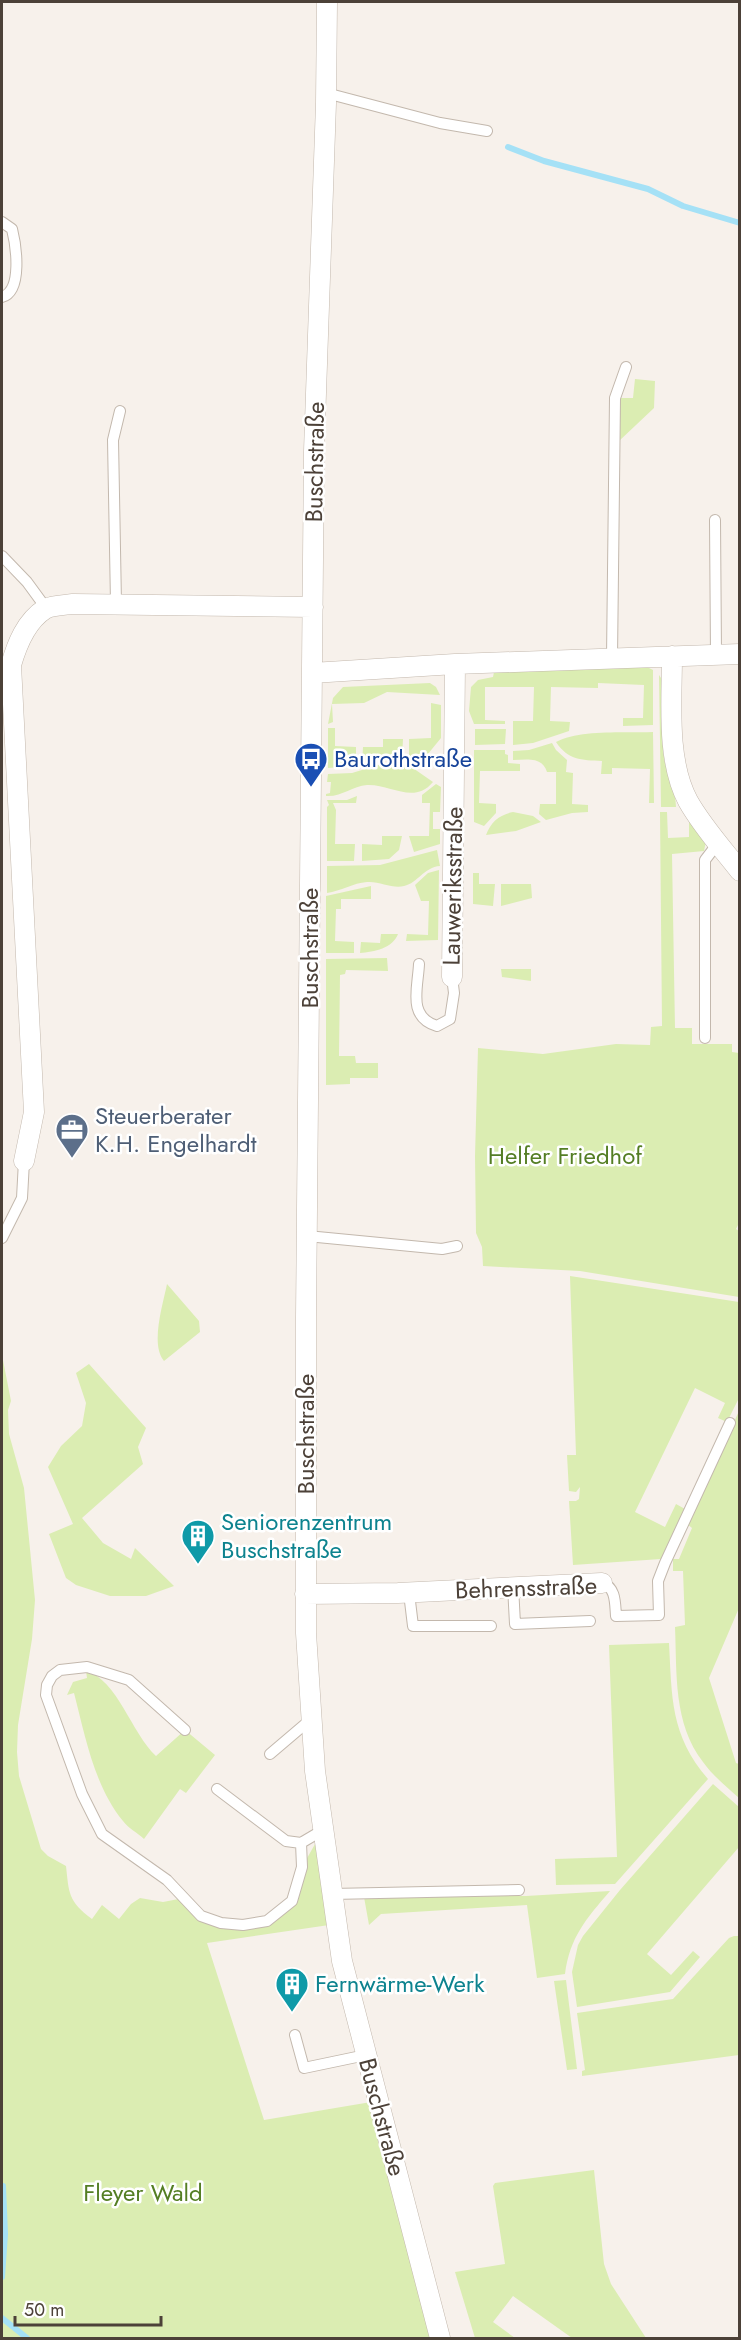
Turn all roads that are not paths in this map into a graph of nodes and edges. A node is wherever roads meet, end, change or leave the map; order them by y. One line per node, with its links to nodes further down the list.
1 (327, 2): 2 (street, Buschstraße)
2 (326, 93): 3 (lane); 11 (street, Buschstraße)
3 (487, 131)
4 (2, 222): 5 (lane)
5 (2, 297)
6 (626, 367): 16 (lane)
7 (120, 411): 10 (lane)
8 (715, 520): 14 (lane)
9 (2, 556): 12 (lane)
10 (116, 603): 11 (street); 12 (street)
11 (313, 607): 18 (street, Buschstraße)
12 (46, 608): 24 (street)
13 (740, 654): 14 (street)
14 (716, 655): 15 (street)
15 (672, 656): 16 (street); 19 (street)
16 (612, 658): 17 (street)
17 (455, 664): 18 (street); 22 (street, Lauweriksstraße)
18 (312, 673): 25 (street, Buschstraße)
19 (718, 843): 20 (street); 23 (lane)
20 (740, 871)
21 (419, 964): 22 (lane, Lauweriksstraße)
22 (452, 976)
23 (705, 1038)
24 (24, 1161): 26 (lane)
25 (307, 1236): 27 (lane); 32 (street, Buschstraße)
26 (2, 1238)
27 (457, 1246)
28 (730, 1423): 29 (lane, Behrensstraße)
29 (602, 1583): 30 (street, Behrensstraße)
30 (513, 1586): 31 (street, Behrensstraße); 33 (lane)
31 (409, 1593): 32 (street, Behrensstraße); 34 (lane)
32 (305, 1594): 35 (street, Buschstraße)
33 (590, 1621)
34 (491, 1626)
35 (310, 1720): 37 (lane); 39 (street, Buschstraße)
36 (185, 1730): 40 (lane)
37 (270, 1754)
38 (217, 1789): 40 (lane)
39 (323, 1830): 40 (lane); 42 (street, Buschstraße)
40 (301, 1843)
41 (519, 1890): 42 (lane)
42 (332, 1894): 44 (street, Buschstraße)
43 (296, 2035): 44 (lane)
44 (366, 2055): 45 (street, Buschstraße)
45 (440, 2338)

